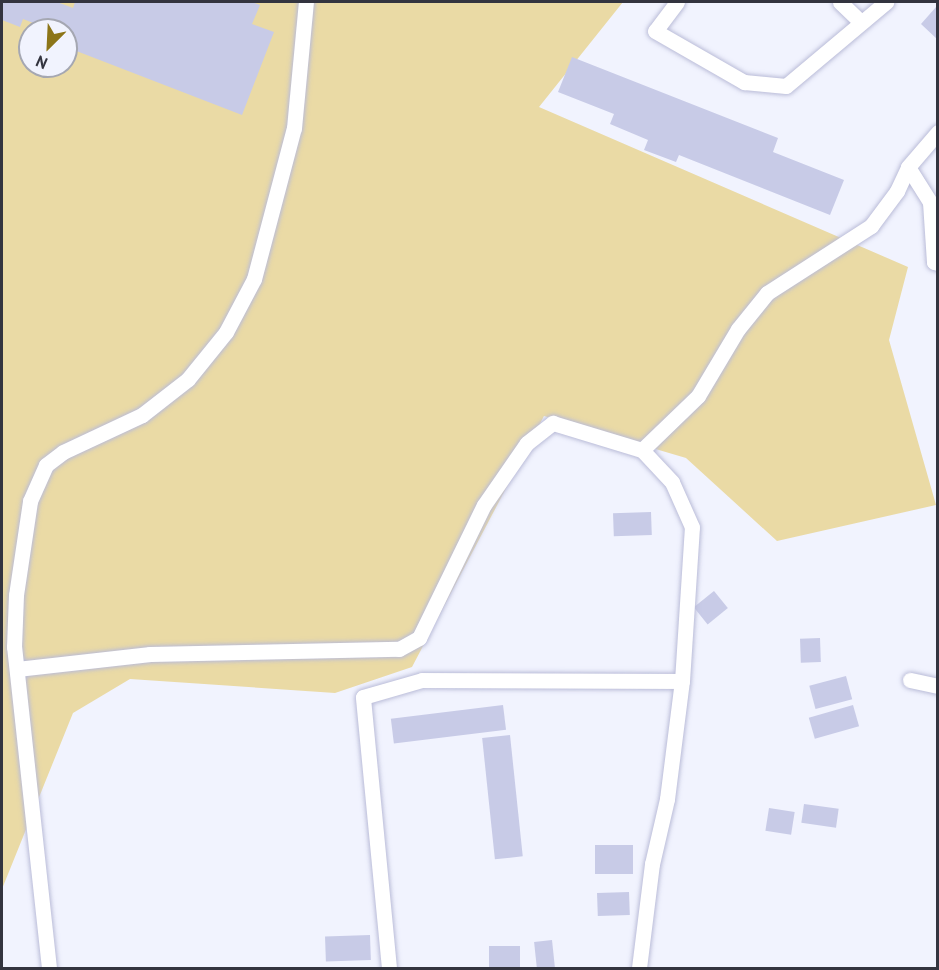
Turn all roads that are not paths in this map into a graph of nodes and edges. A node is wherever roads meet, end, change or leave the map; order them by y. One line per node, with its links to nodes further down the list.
1 (306, 2): 10 (street)
2 (677, 2): 5 (street)
3 (840, 2): 5 (street)
4 (886, 2): 5 (street)
5 (861, 22)
6 (938, 132): 7 (street)
7 (908, 167): 8 (street); 9 (street)
8 (938, 263)
9 (642, 450): 10 (street); 12 (street)
10 (17, 669): 14 (street)
11 (910, 680): 13 (street)
12 (682, 681): 15 (street); 16 (street)
13 (938, 686)
14 (49, 969)
15 (388, 969)
16 (639, 969)

